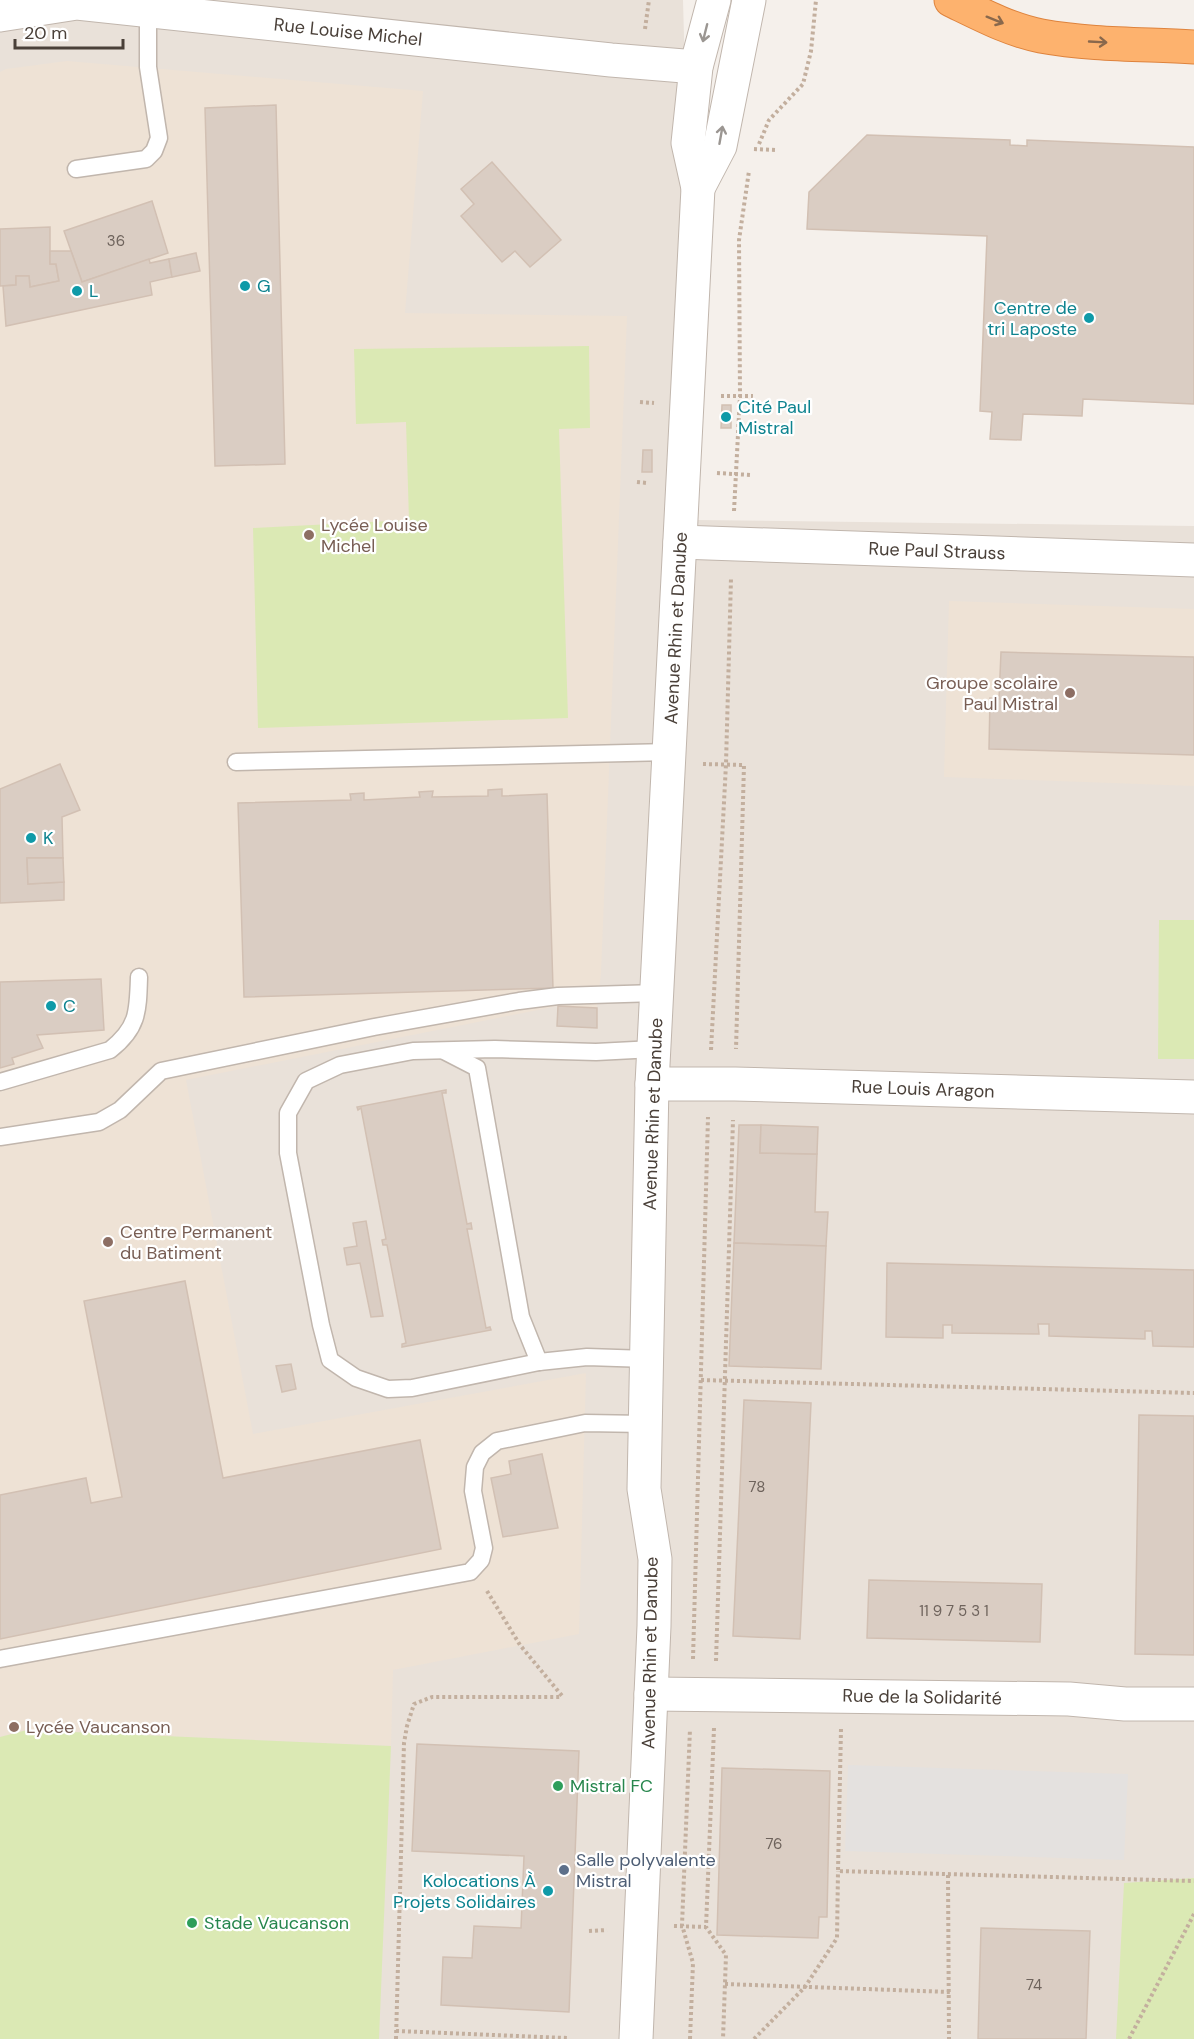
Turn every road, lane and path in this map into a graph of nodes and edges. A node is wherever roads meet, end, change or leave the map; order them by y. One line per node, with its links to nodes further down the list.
1 (714, 0): 8 (street, Avenue Rhin et Danube, one-way to 8)
2 (748, 0): 12 (street, Avenue Rhin et Danube, one-way to 2)
3 (816, 0): 9 (path)
4 (951, 0): 7 (highway, one-way to 7)
5 (148, 11): 6 (street, Rue Louise Michel); 8 (street, Rue Louise Michel); 11 (lane)
6 (0, 15)
7 (1194, 47)
8 (696, 67): 12 (street, Avenue Rhin et Danube)
9 (753, 158)
10 (750, 166): 14 (path)
11 (76, 169)
12 (698, 188): 19 (street, Avenue Rhin et Danube)
13 (717, 396): 14 (path)
14 (740, 396): 15 (path); 17 (path)
15 (753, 396)
16 (714, 473): 17 (path)
17 (736, 474): 18 (path); 20 (path)
18 (751, 476)
19 (680, 542): 20 (street, Rue Paul Strauss); 22 (street, Avenue Rhin et Danube)
20 (732, 544): 21 (street, Rue Paul Strauss); 30 (path)
21 (1194, 560)
22 (670, 752): 23 (lane); 26 (street, Avenue Rhin et Danube)
23 (236, 762)
24 (744, 765): 30 (path)
25 (139, 977): 29 (lane)
26 (657, 993): 27 (street, Avenue Rhin et Danube); 33 (lane)
27 (654, 1049): 28 (lane); 31 (street, Avenue Rhin et Danube)
28 (443, 1050): 35 (lane); 35 (lane)
29 (0, 1082)
30 (722, 1083): 31 (street, Rue Louis Aragon); 32 (street, Rue Louis Aragon); 36 (path); 37 (path)
31 (652, 1084): 34 (street, Avenue Rhin et Danube)
32 (1194, 1097)
33 (0, 1137)
34 (646, 1359): 35 (lane); 39 (street, Avenue Rhin et Danube)
35 (539, 1362)
36 (701, 1380): 37 (path); 43 (path)
37 (724, 1381): 38 (path); 43 (path)
38 (1194, 1393)
39 (645, 1424): 41 (lane); 42 (street, Avenue Rhin et Danube)
40 (520, 1646): 53 (path)
41 (0, 1659)
42 (651, 1694): 43 (street, Rue de la Solidarité); 56 (street, Avenue Rhin et Danube)
43 (703, 1695): 44 (street, Rue de la Solidarité); 50 (path); 57 (path)
44 (842, 1696): 45 (street, Rue de la Solidarité); 46 (path)
45 (1194, 1704)
46 (838, 1871): 47 (path); 51 (path)
47 (948, 1874): 48 (path); 52 (path)
48 (1194, 1881)
49 (1194, 1914): 61 (path)
50 (725, 1984): 51 (path); 58 (path)
51 (805, 1987): 52 (path); 59 (path)
52 (950, 1992): 60 (path)
53 (396, 2031): 54 (path); 55 (path)
54 (567, 2038)
55 (396, 2039)
56 (636, 2039)
57 (690, 2039)
58 (723, 2039)
59 (754, 2039)
60 (949, 2039)
61 (1129, 2039)

